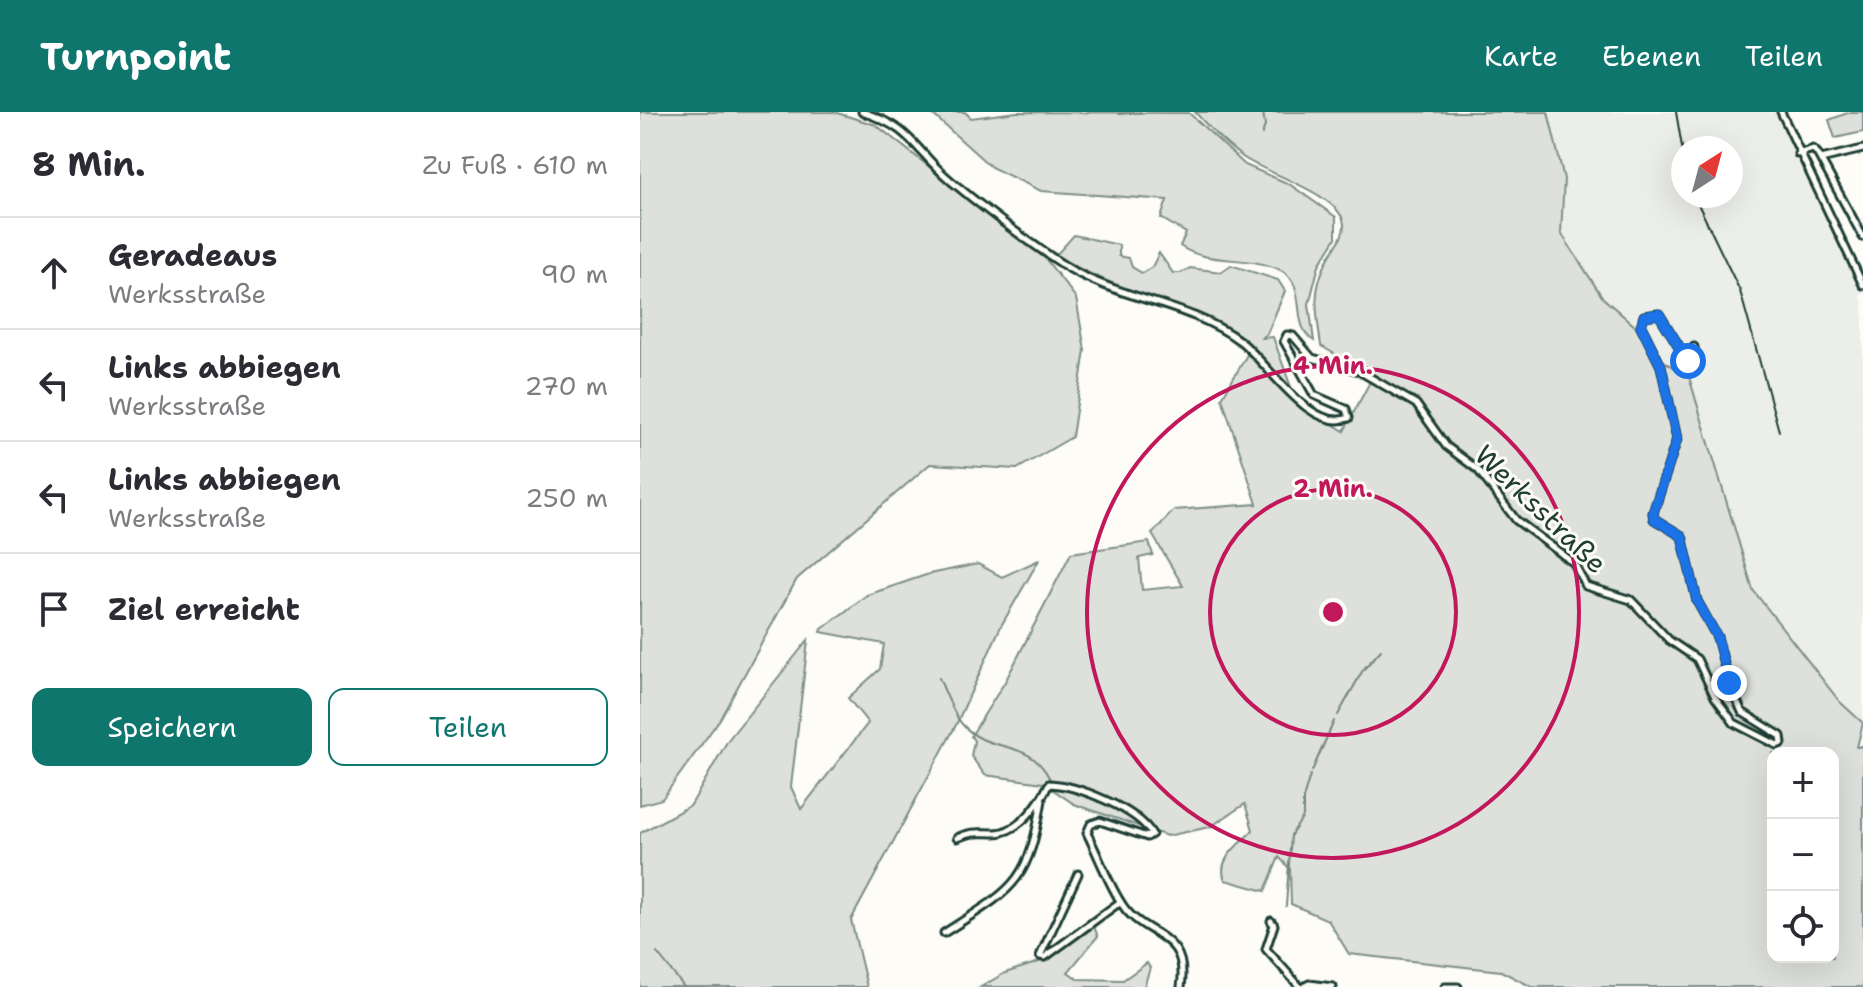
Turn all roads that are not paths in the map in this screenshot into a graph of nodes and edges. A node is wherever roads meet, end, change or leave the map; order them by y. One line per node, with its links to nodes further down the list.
1 (862, 112): 8 (street, Werksstraße)
2 (1781, 112): 4 (street)
3 (1863, 149): 5 (street)
4 (1798, 154): 5 (street); 7 (street)
5 (1821, 159): 6 (street)
6 (1863, 237)
7 (1863, 285)
8 (1694, 347)
9 (1042, 798): 10 (street); 12 (street); 14 (street)
10 (957, 838)
11 (1078, 874): 12 (street)
12 (1120, 902): 15 (street)
13 (1271, 921): 16 (street)
14 (944, 933)
15 (1181, 987)
16 (1302, 987): 17 (street)
17 (1333, 987)
18 (1445, 987): 19 (street)
19 (1458, 987)

